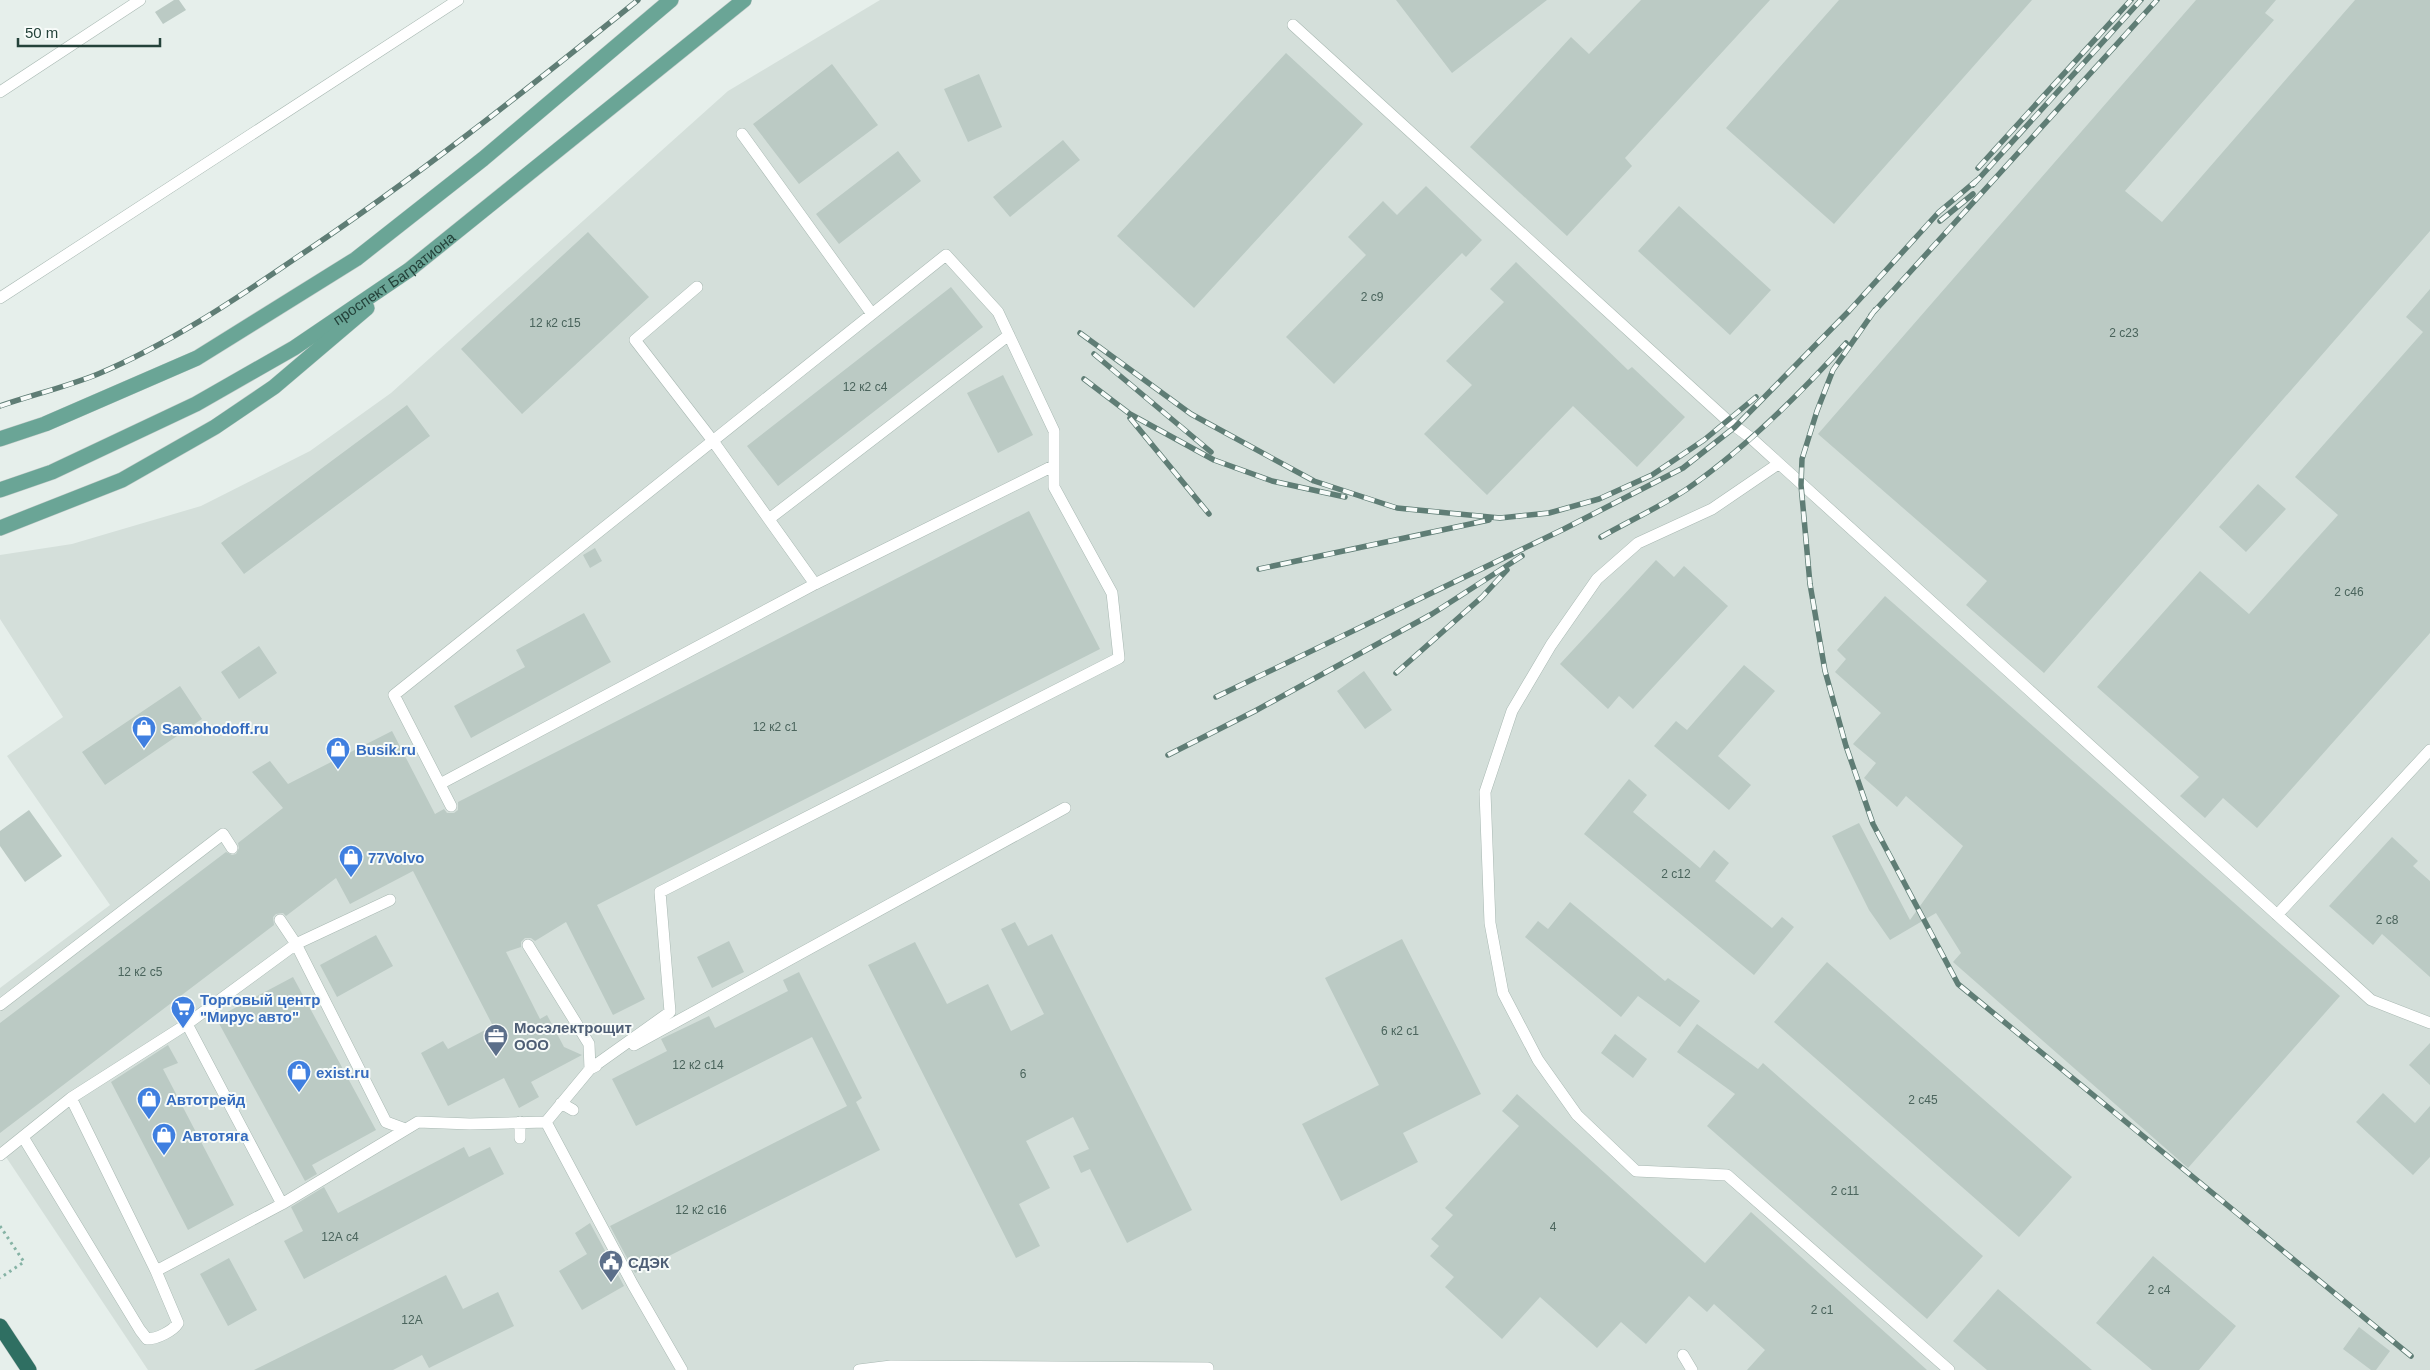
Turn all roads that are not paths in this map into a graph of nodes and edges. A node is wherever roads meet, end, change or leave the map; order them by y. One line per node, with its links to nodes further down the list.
1 (140, 0): 6 (lane)
2 (458, 0): 10 (lane)
3 (671, 0): 13 (main road)
4 (744, 0): 8 (main road, проспект Багратиона)
5 (1293, 24): 15 (lane)
6 (0, 92)
7 (742, 134): 11 (lane)
8 (409, 270): 17 (main road, проспект Багратиона); 19 (main road)
9 (697, 287): 14 (lane)
10 (0, 298)
11 (872, 314): 12 (lane); 14 (lane)
12 (1009, 335): 16 (lane); 18 (lane)
13 (0, 439)
14 (713, 441): 18 (lane); 22 (lane)
15 (1778, 464): 27 (lane); 53 (lane)
16 (1054, 466): 20 (lane); 34 (lane)
17 (0, 490)
18 (769, 519): 20 (lane)
19 (0, 528)
20 (815, 584): 22 (lane)
21 (2430, 750): 27 (lane)
22 (440, 784): 23 (lane)
23 (451, 806)
24 (1065, 808): 34 (lane)
25 (232, 848): 31 (lane)
26 (390, 900): 29 (lane)
27 (2278, 915): 32 (lane)
28 (280, 920): 29 (lane)
29 (296, 944): 33 (lane); 40 (lane)
30 (528, 945): 34 (lane)
31 (0, 1005)
32 (2430, 1023)
33 (187, 1024): 35 (lane); 44 (lane)
34 (590, 1070): 36 (lane)
35 (71, 1098): 41 (lane); 45 (lane)
36 (561, 1103): 37 (lane); 39 (lane)
37 (572, 1110)
38 (520, 1122): 39 (lane); 40 (lane); 42 (lane)
39 (546, 1122): 49 (lane)
40 (405, 1129): 44 (lane)
41 (24, 1137): 43 (lane); 45 (lane)
42 (520, 1138)
43 (0, 1155)
44 (282, 1204): 45 (lane)
45 (156, 1272)
46 (0, 1326): 48 (highway)
47 (1683, 1355): 52 (lane)
48 (29, 1370)
49 (682, 1370)
50 (859, 1370): 51 (lane)
51 (1208, 1370)
52 (1692, 1370)
53 (1949, 1370)

